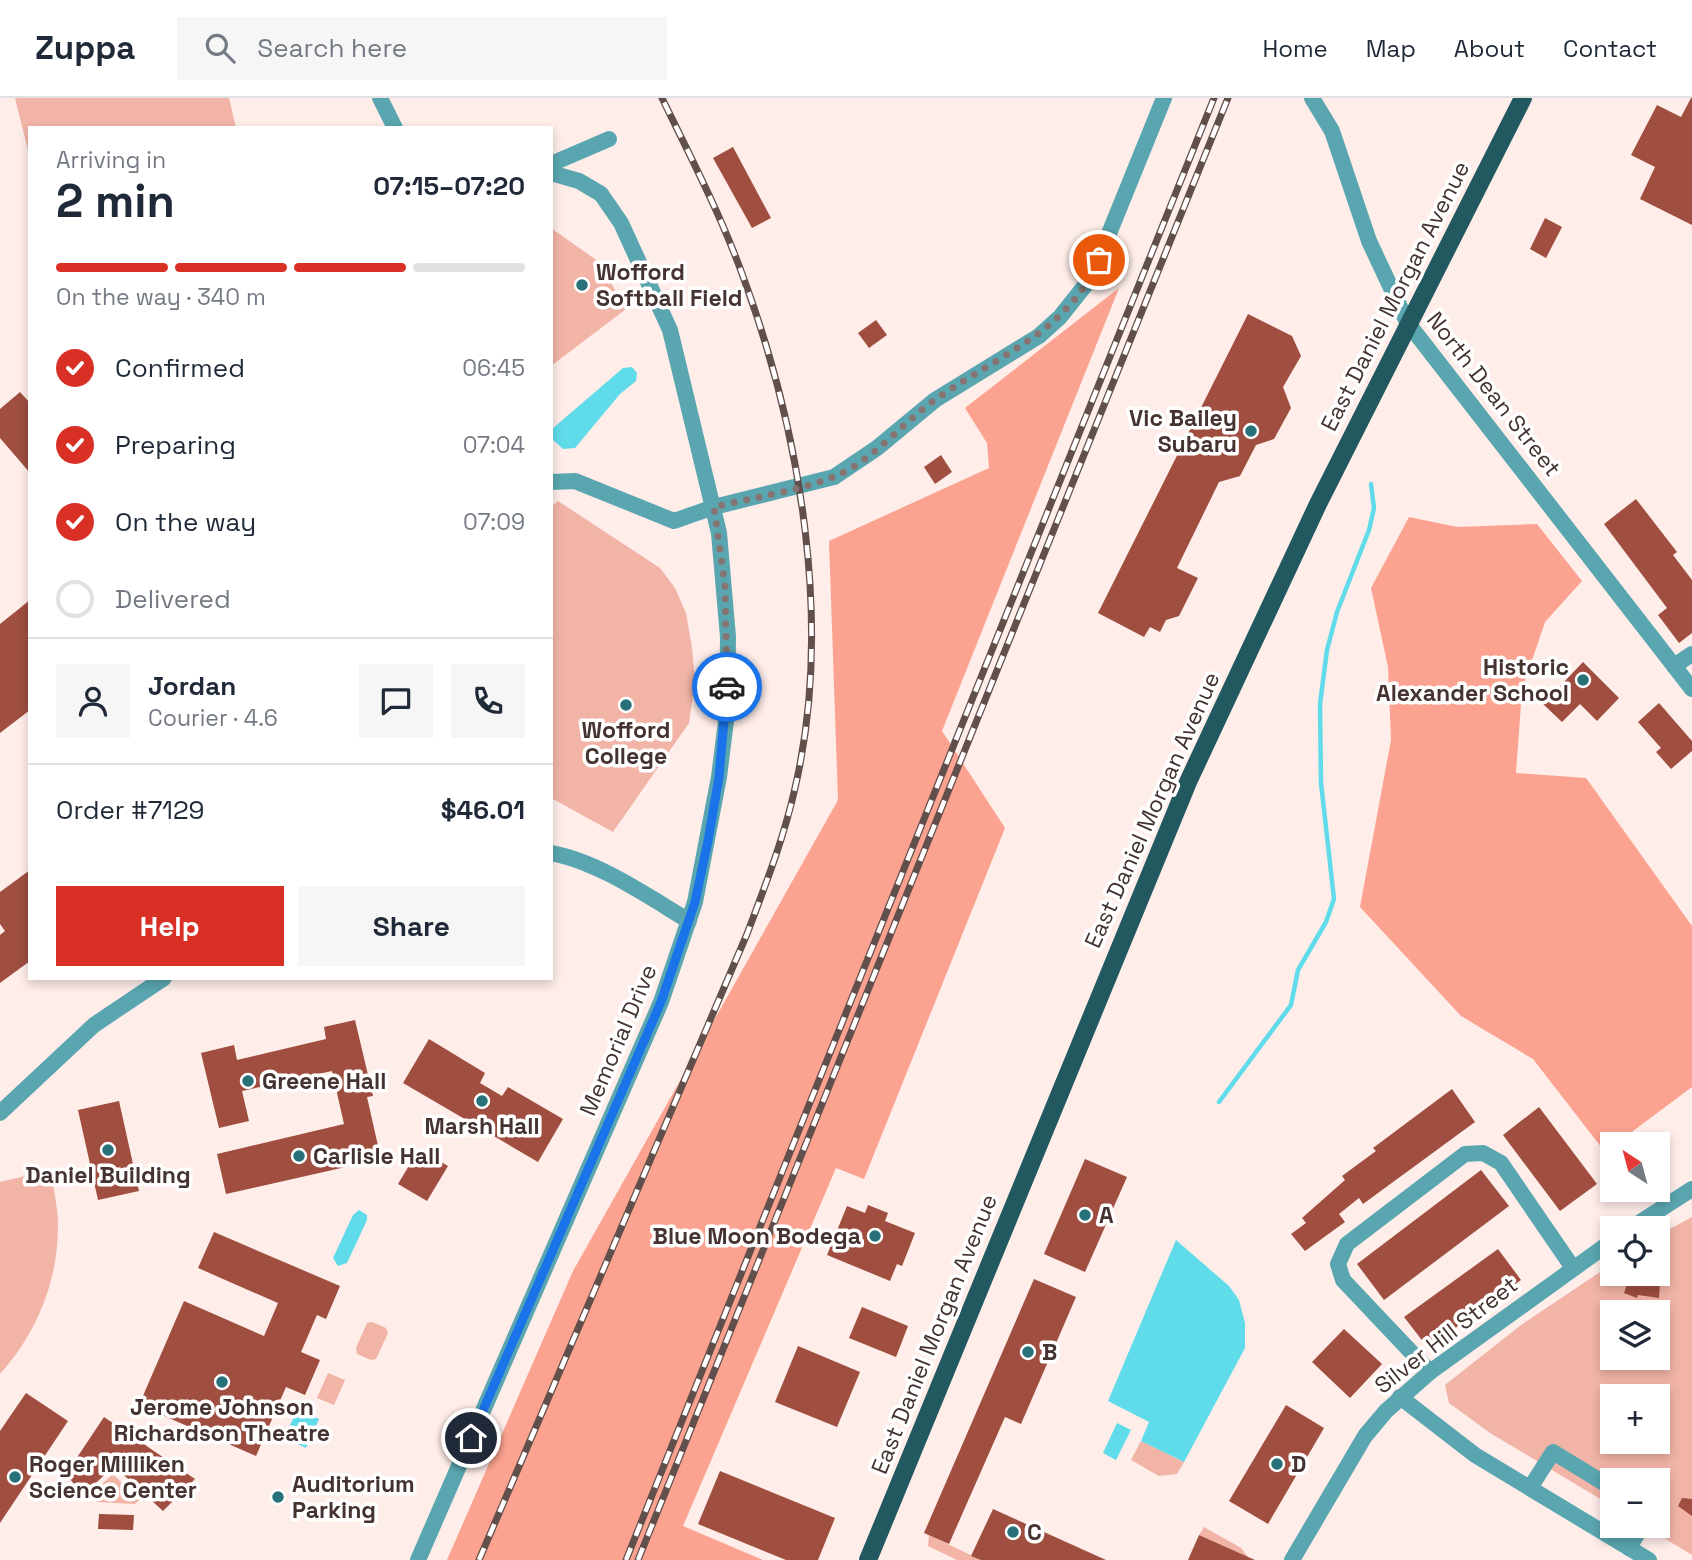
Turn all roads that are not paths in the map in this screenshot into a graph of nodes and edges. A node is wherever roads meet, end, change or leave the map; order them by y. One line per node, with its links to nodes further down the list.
1 (380, 98): 5 (street)
2 (1164, 98): 11 (street)
3 (1312, 98): 9 (street, North Dean Street)
4 (1523, 98): 9 (main road, East Daniel Morgan Avenue)
5 (394, 126)
6 (609, 139): 7 (street)
7 (553, 163)
8 (553, 174): 11 (street, Memorial Drive)
9 (1407, 322): 13 (street, North Dean Street); 29 (main road, East Daniel Morgan Avenue)
10 (553, 482): 11 (street)
11 (714, 507): 16 (street, Memorial Drive)
12 (1692, 654): 13 (street)
13 (1674, 666): 14 (street, North Dean Street)
14 (1692, 689)
15 (553, 854): 16 (street)
16 (689, 921): 30 (street, Memorial Drive)
17 (161, 980): 18 (street)
18 (0, 1113)
19 (1692, 1189): 20 (street)
20 (1650, 1216)
21 (1600, 1249): 22 (street, Silver Hill Street)
22 (1573, 1268): 23 (street, Silver Hill Street); 23 (street)
23 (1430, 1372): 24 (street, Silver Hill Street)
24 (1400, 1398): 26 (street); 31 (street, Silver Hill Street)
25 (1600, 1481): 26 (street)
26 (1530, 1488): 28 (street)
27 (1635, 1538): 28 (street)
28 (1629, 1548): 32 (street)
29 (873, 1558)
30 (418, 1560)
31 (1292, 1560)
32 (1649, 1560)

